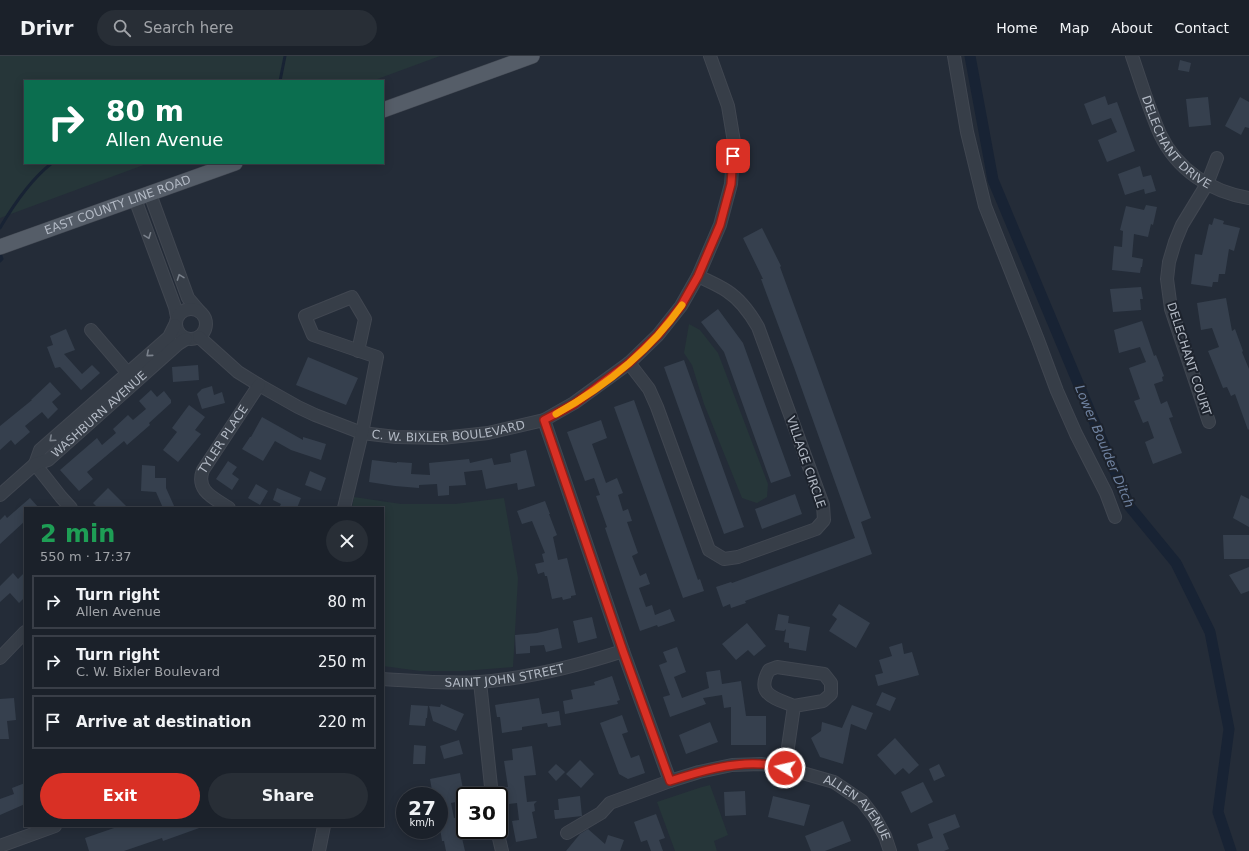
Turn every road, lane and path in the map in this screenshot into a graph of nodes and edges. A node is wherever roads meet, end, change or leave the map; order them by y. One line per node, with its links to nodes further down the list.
1 (532, 56): 5 (main road)
2 (710, 56): 13 (street, C. W. BIXLER BOULEVARD)
3 (954, 56): 32 (street)
4 (1132, 56): 8 (street, DELECHANT DRIVE)
5 (384, 110)
6 (1217, 158): 8 (street, DELECHANT COURT)
7 (232, 164): 9 (main road, EAST COUNTY LINE ROAD)
8 (1207, 184): 10 (street, DELECHANT DRIVE); 25 (street, DELECHANT COURT)
9 (150, 194): 11 (main road, EAST COUNTY LINE ROAD); 14 (street, one-way to 9)
10 (1249, 198)
11 (135, 200): 12 (main road, EAST COUNTY LINE ROAD); 15 (street, one-way to 15)
12 (5, 245)
13 (698, 276): 20 (street, C. W. BIXLER BOULEVARD); 20 (street, VILLAGE CIRCLE)
14 (199, 311): 15 (street); 17 (street)
15 (176, 321): 18 (street); 21 (street, WASHBURN AVENUE, one-way to 21)
16 (91, 330): 21 (street)
17 (199, 337): 18 (street); 23 (street, C. W. BIXLER BOULEVARD)
18 (186, 339): 22 (street, WASHBURN AVENUE)
19 (358, 351): 19 (street); 26 (street)
20 (629, 363): 24 (street, C. W. BIXLER BOULEVARD)
21 (128, 372): 22 (street); 27 (street, WASHBURN AVENUE, one-way to 27)
22 (136, 382): 27 (street, WASHBURN AVENUE)
23 (259, 385): 26 (street, C. W. BIXLER BOULEVARD); 30 (street, TYLER PLACE)
24 (544, 420): 26 (street, C. W. BIXLER BOULEVARD); 34 (street)
25 (1209, 422)
26 (362, 433): 31 (street)
27 (35, 464): 28 (street); 29 (street)
28 (0, 495)
29 (70, 507)
30 (227, 507)
31 (344, 507)
32 (1114, 517)
33 (24, 633): 35 (street)
34 (623, 651): 37 (street, SAINT JOHN STREET); 40 (street)
35 (0, 658)
36 (384, 679): 37 (street, SAINT JOHN STREET)
37 (480, 682): 41 (street)
38 (794, 706): 38 (street); 39 (street)
39 (785, 768): 40 (street, ALLEN AVENUE); 49 (street, ALLEN AVENUE)
40 (670, 781): 44 (street, ALLEN AVENUE)
41 (491, 787)
42 (51, 827): 46 (street)
43 (324, 827): 47 (street)
44 (567, 833)
45 (499, 839): 48 (street)
46 (0, 846)
47 (319, 851)
48 (502, 851)
49 (890, 851)

